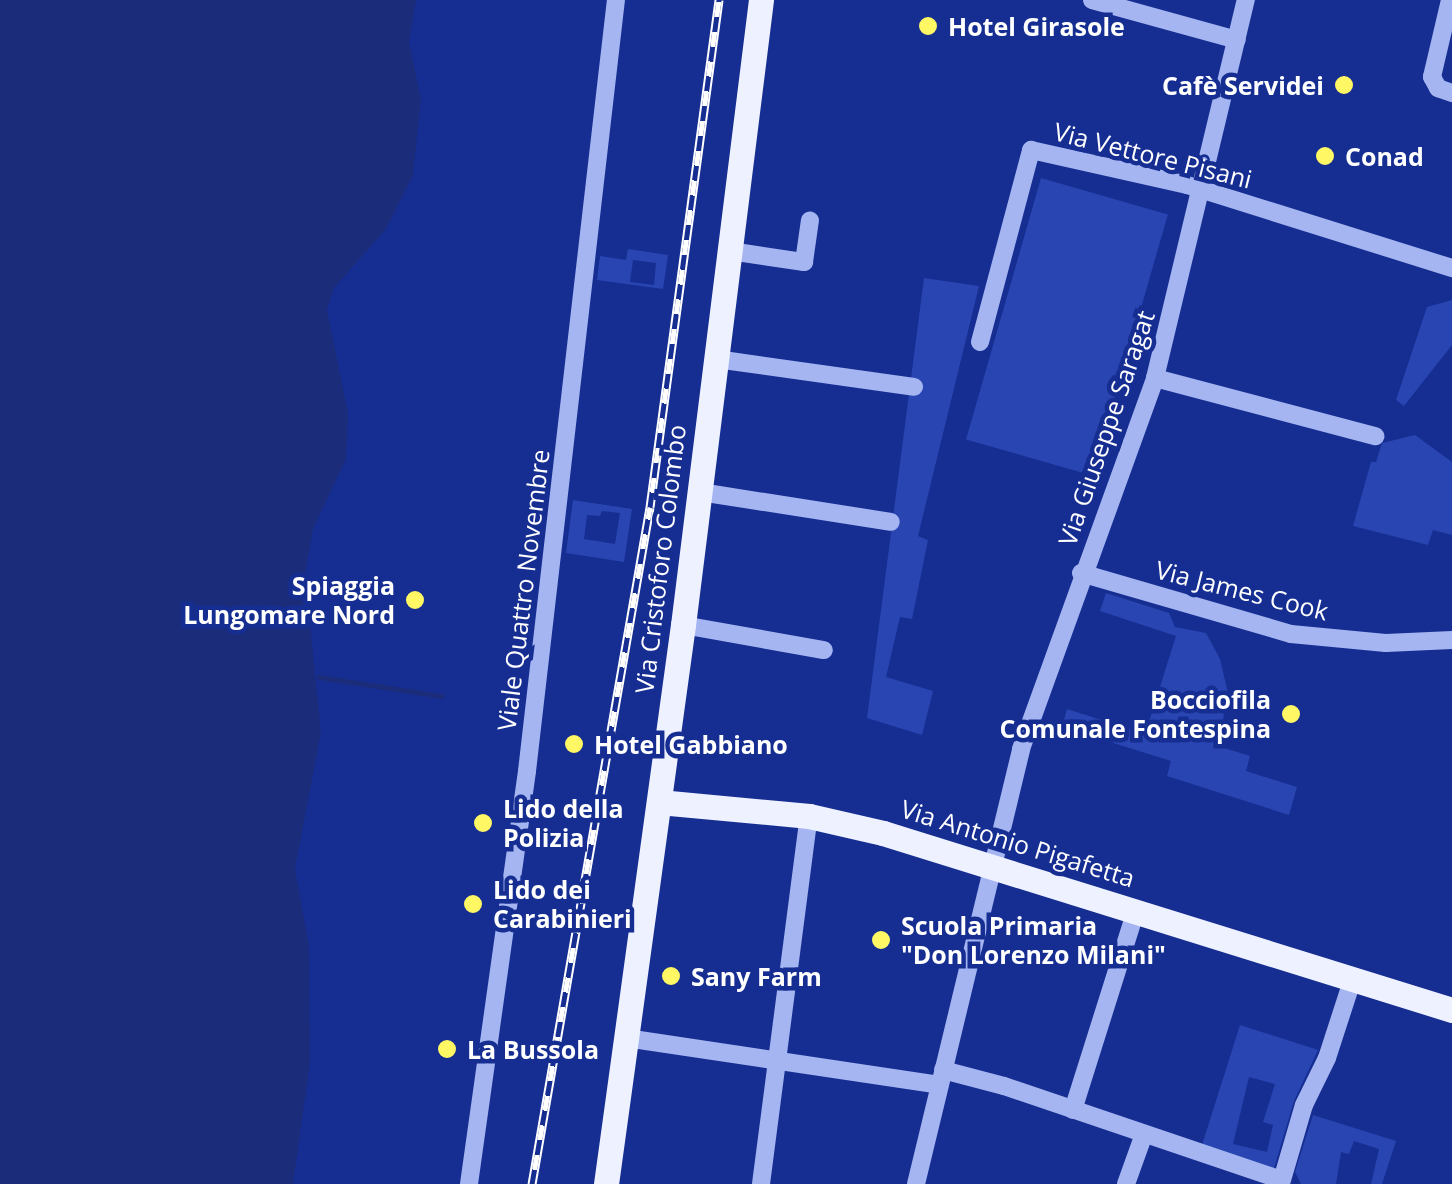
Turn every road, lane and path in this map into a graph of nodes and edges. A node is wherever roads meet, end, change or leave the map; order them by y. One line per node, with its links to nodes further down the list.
1 (616, 0): 35 (street, Viale Quattro Novembre)
2 (760, 0): 10 (main road, Via Cristoforo Colombo)
3 (1092, 0): 6 (street)
4 (1246, 0): 6 (street, Via Giuseppe Saragat)
5 (1450, 0): 7 (street)
6 (1237, 40): 8 (street, Via Giuseppe Saragat)
7 (1452, 93)
8 (1202, 190): 11 (street, Via Vettore Pisani); 12 (street, Via Vettore Pisani); 14 (street, Via Giuseppe Saragat)
9 (810, 220): 10 (street)
10 (730, 250): 13 (main road, Via Cristoforo Colombo)
11 (1452, 268)
12 (980, 342)
13 (716, 359): 15 (street); 17 (main road, Via Cristoforo Colombo)
14 (1154, 378): 16 (street); 19 (street, Via Giuseppe Saragat)
15 (914, 387)
16 (1376, 436)
17 (700, 492): 18 (street); 20 (main road, Via Cristoforo Colombo)
18 (892, 522)
19 (1081, 573): 21 (street, Via James Cook); 25 (street, Via Giuseppe Saragat)
20 (683, 625): 22 (street); 23 (main road, Via Cristoforo Colombo)
21 (1452, 640)
22 (824, 650)
23 (658, 802): 24 (main road, Via Antonio Pigafetta); 29 (main road, Via Cristoforo Colombo)
24 (809, 816): 25 (main road, Via Antonio Pigafetta); 30 (street)
25 (991, 866): 26 (main road, Via Antonio Pigafetta); 31 (street, Via Giuseppe Saragat)
26 (1136, 910): 27 (main road, Via Antonio Pigafetta); 32 (street)
27 (1353, 978): 28 (main road, Via Antonio Pigafetta); 34 (street)
28 (1452, 1010)
29 (626, 1038): 30 (street); 36 (main road, Via Cristoforo Colombo)
30 (777, 1061): 31 (street); 37 (street)
31 (941, 1078): 32 (street); 38 (street, Via Giuseppe Saragat)
32 (1073, 1110): 33 (street)
33 (1144, 1134): 34 (street); 39 (street)
34 (1284, 1182)
35 (469, 1184)
36 (606, 1184)
37 (761, 1184)
38 (916, 1184)
39 (1126, 1184)

